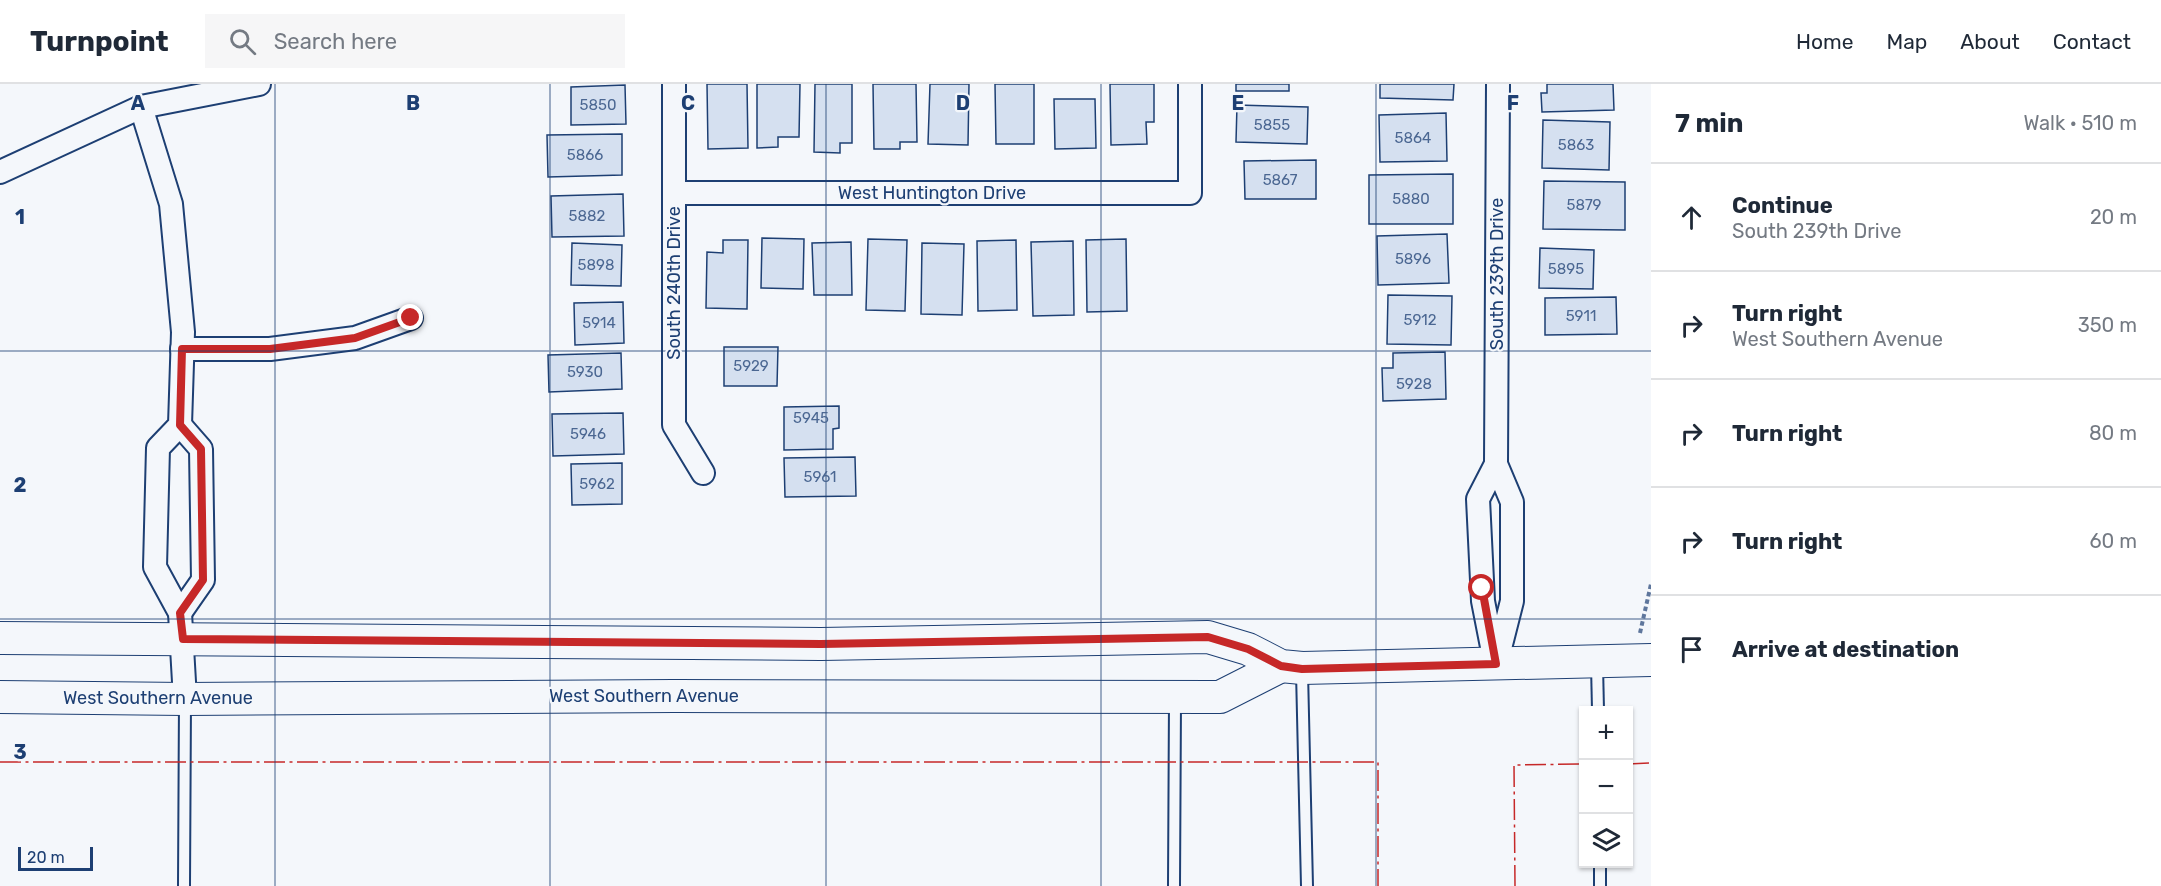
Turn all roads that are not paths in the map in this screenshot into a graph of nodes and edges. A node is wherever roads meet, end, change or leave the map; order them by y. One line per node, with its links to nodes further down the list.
1 (259, 84): 5 (street)
2 (674, 84): 7 (street, South 240th Drive)
3 (1190, 84): 7 (street, West Huntington Drive)
4 (1498, 84): 11 (street, South 239th Drive)
5 (141, 107): 6 (street); 9 (street)
6 (0, 172)
7 (674, 193): 12 (street, South 240th Drive)
8 (411, 318): 9 (street)
9 (182, 349): 10 (street)
10 (180, 425): 13 (street); 13 (street)
11 (1496, 464): 17 (street, South 239th Drive); 17 (street, South 239th Drive)
12 (703, 473)
13 (182, 626): 14 (main road, West Southern Avenue); 18 (main road, West Southern Avenue); 21 (street)
14 (0, 638)
15 (1643, 660): 16 (main road, West Southern Avenue)
16 (1597, 661): 17 (main road, West Southern Avenue); 22 (lane)
17 (1496, 664): 18 (main road, West Southern Avenue)
18 (1291, 668): 20 (main road, West Southern Avenue); 26 (lane)
19 (0, 697): 21 (main road, West Southern Avenue)
20 (1175, 697): 21 (main road, West Southern Avenue); 25 (lane)
21 (185, 699): 24 (lane)
22 (1598, 706)
23 (1600, 868): 27 (lane)
24 (184, 886)
25 (1174, 886)
26 (1307, 886)
27 (1600, 886)

